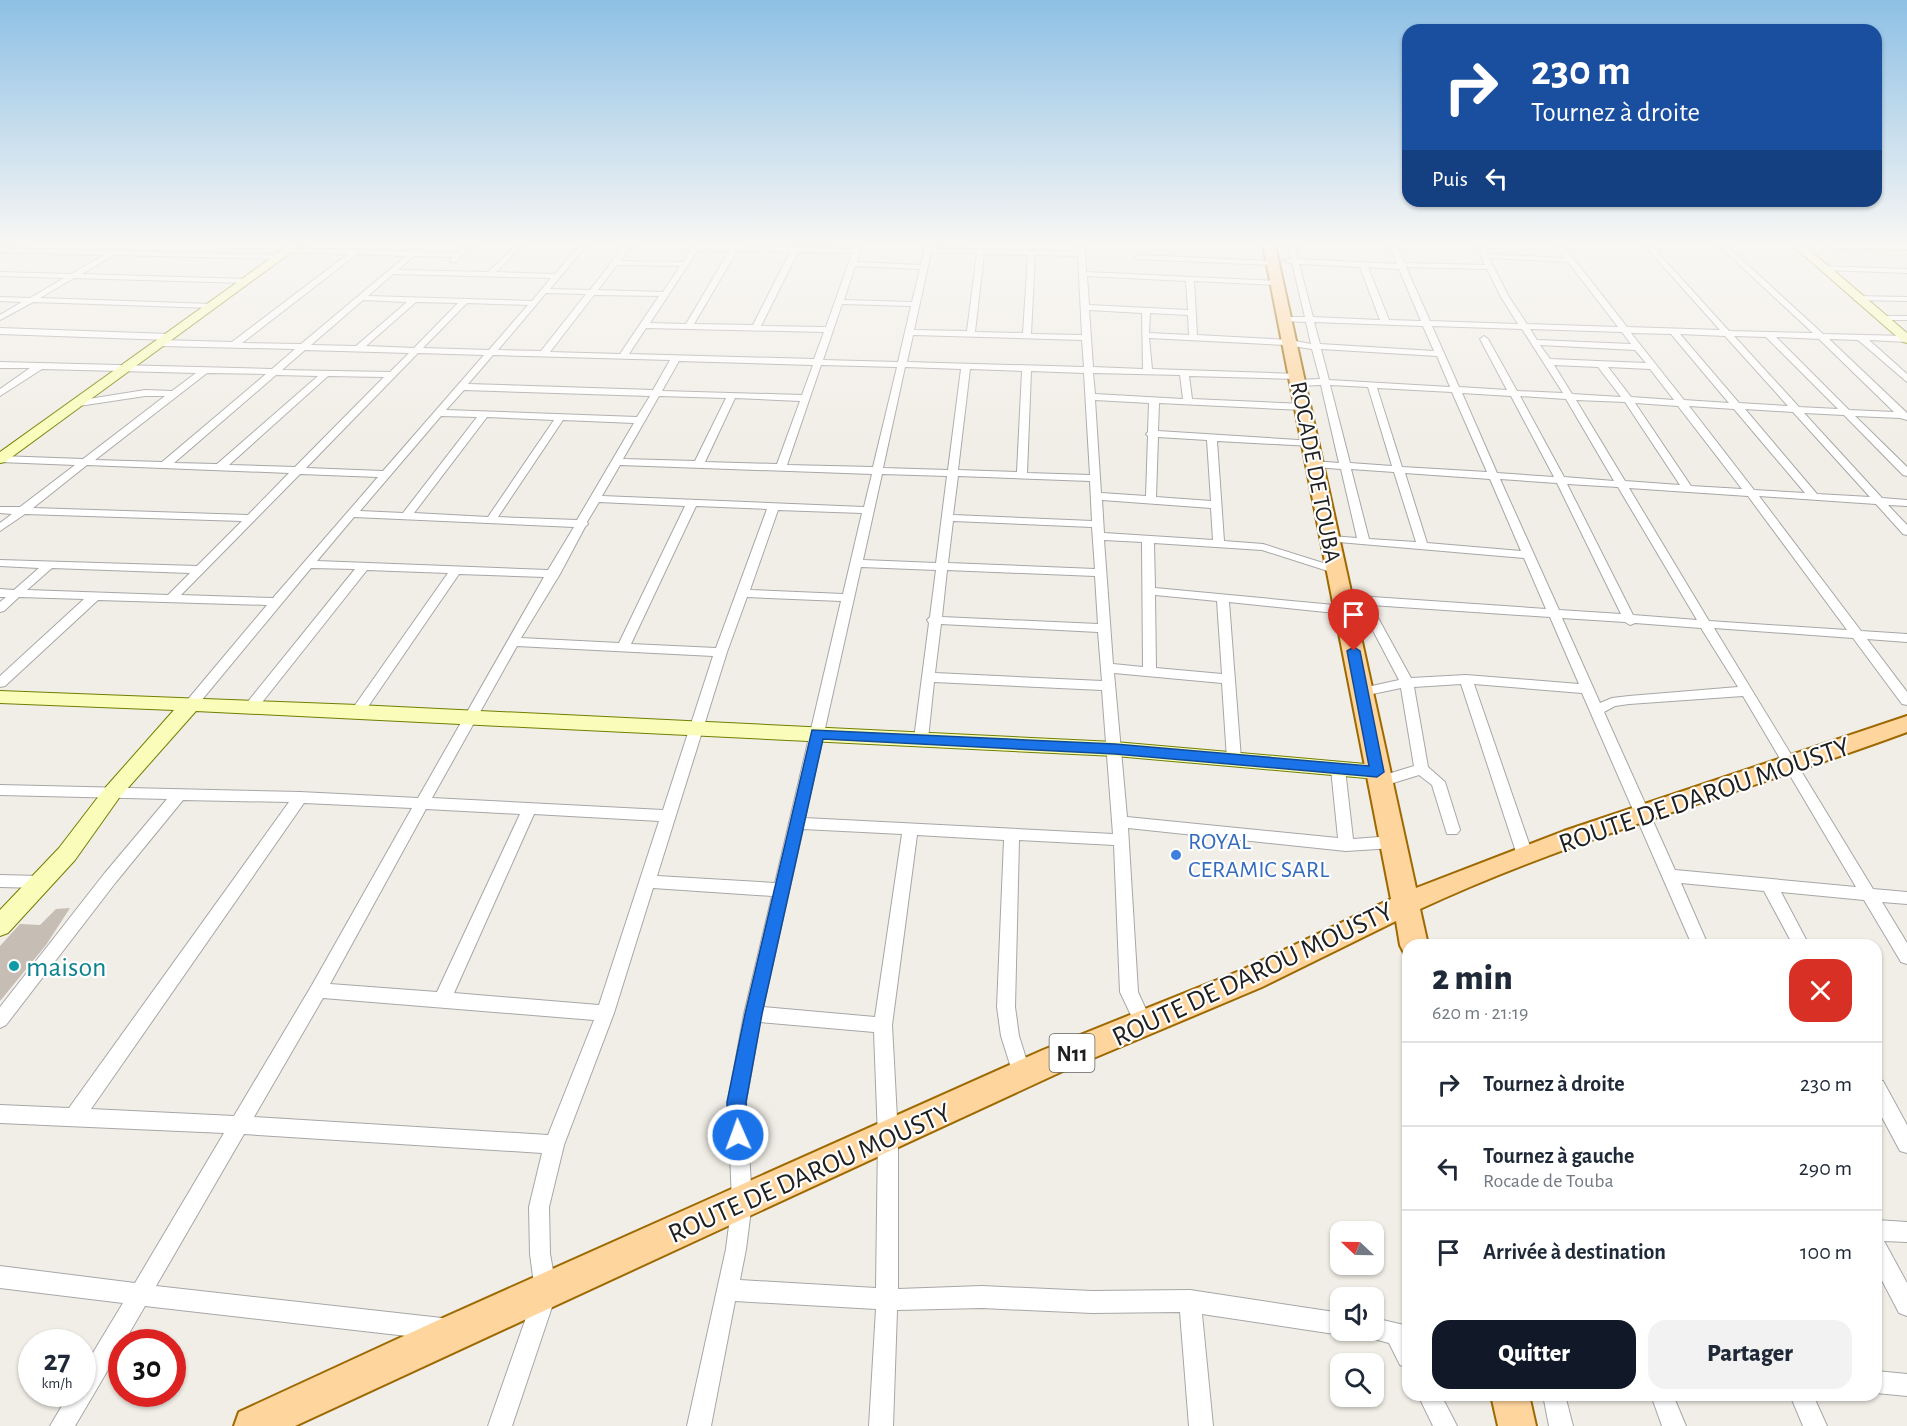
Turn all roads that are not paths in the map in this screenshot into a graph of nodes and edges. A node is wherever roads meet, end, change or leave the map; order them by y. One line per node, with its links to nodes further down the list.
1 (204, 312): 54 (street)
2 (278, 312): 57 (street)
3 (346, 312): 59 (street)
4 (401, 312): 61 (street)
5 (454, 312): 62 (street)
6 (526, 312): 63 (street)
7 (578, 312): 64 (street)
8 (654, 312): 34 (street)
9 (697, 312): 36 (street)
10 (764, 312): 37 (street)
11 (836, 312): 39 (street)
12 (913, 312): 42 (street)
13 (974, 312): 44 (street)
14 (1028, 312): 47 (street)
15 (1084, 312): 50 (street)
16 (1146, 312): 46 (street)
17 (1170, 312): 27 (street)
18 (1283, 312): 30 (main road, ROCADE DE TOUBA)
19 (1305, 312): 31 (street)
20 (1381, 312): 32 (street)
21 (1421, 312): 33 (street)
22 (1515, 312): 35 (street)
23 (1609, 312): 38 (street)
24 (1707, 312): 43 (street)
25 (1794, 312): 48 (street)
26 (1874, 312): 28 (street)
27 (1192, 313): 51 (street)
28 (1882, 318): 29 (street); 53 (street)
29 (1907, 318)
30 (1285, 319): 31 (street); 56 (main road, ROCADE DE TOUBA)
31 (1307, 319): 32 (street); 60 (street)
32 (1385, 321): 33 (street)
33 (1426, 322): 35 (street); 65 (street)
34 (645, 325): 36 (street); 66 (street)
35 (1522, 325): 38 (street); 55 (street)
36 (689, 326): 37 (street)
37 (756, 328): 39 (street)
38 (1623, 329): 40 (street); 58 (street)
39 (828, 330): 68 (street)
40 (1672, 330): 43 (street); 104 (street)
41 (0, 331): 54 (street)
42 (909, 332): 44 (street); 71 (street)
43 (1726, 332): 45 (street); 106 (street)
44 (971, 334): 47 (street)
45 (1767, 334): 48 (street); 107 (street)
46 (1145, 335): 51 (street); 81 (street)
47 (1027, 336): 50 (street)
48 (1821, 336): 49 (street); 110 (street)
49 (1860, 337): 53 (street); 85 (street)
50 (1087, 338): 79 (street)
51 (1193, 338): 56 (street)
52 (1484, 339): 91 (street)
53 (1907, 339)
54 (165, 340): 57 (street); 77 (street)
55 (1533, 342): 58 (street); 69 (street)
56 (1290, 344): 60 (street); 86 (main road, ROCADE DE TOUBA)
57 (234, 345): 59 (street)
58 (1636, 346): 75 (street)
59 (303, 347): 61 (street); 80 (street)
60 (1315, 347): 65 (street); 87 (street)
61 (359, 348): 62 (street)
62 (415, 351): 63 (street); 84 (street)
63 (491, 352): 64 (street); 89 (street)
64 (544, 354): 66 (street)
65 (1440, 354): 90 (street)
66 (622, 356): 67 (street)
67 (676, 358): 68 (street); 93 (street)
68 (819, 362): 71 (street); 98 (street)
69 (1547, 362): 70 (street); 95 (street)
70 (1600, 363): 75 (street); 99 (street)
71 (901, 364): 73 (street); 127 (street)
72 (0, 365): 74 (street)
73 (966, 365): 76 (street); 130 (street)
74 (40, 366): 77 (street); 92 (street)
75 (1651, 366): 101 (street)
76 (1027, 367): 79 (street); 131 (street)
77 (128, 368): 78 (street); 102 (street)
78 (206, 369): 80 (street); 94 (street)
79 (1090, 369): 81 (street); 97 (street)
80 (274, 371): 82 (street); 121 (street)
81 (1148, 371): 83 (street)
82 (326, 373): 84 (street); 123 (street)
83 (1184, 373): 86 (street); 103 (street)
84 (393, 375): 126 (street)
85 (1907, 379)
86 (1297, 380): 87 (street); 105 (main road, ROCADE DE TOUBA)
87 (1322, 382): 88 (street); 122 (street)
88 (1371, 384): 90 (street); 125 (street)
89 (463, 387): 93 (street); 108 (street)
90 (1455, 388): 91 (street); 132 (street)
91 (1514, 391): 95 (street); 134 (street)
92 (0, 393)
93 (657, 393): 96 (street); 112 (street)
94 (174, 394): 102 (street); 118 (street)
95 (1568, 394): 99 (street); 135 (street)
96 (732, 396): 98 (street); 120 (street)
97 (1091, 397): 100 (street); 133 (street)
98 (807, 398): 124 (street)
99 (1627, 398): 101 (street); 136 (street)
100 (1154, 402): 103 (street); 113 (street)
101 (1679, 402): 104 (street); 137 (street)
102 (79, 403): 116 (street)
103 (1188, 403): 105 (street)
104 (1737, 405): 106 (street); 139 (street)
105 (1303, 408): 115 (main road, ROCADE DE TOUBA)
106 (1796, 409): 107 (street); 142 (street)
107 (1847, 412): 110 (street); 128 (street)
108 (440, 413): 109 (street); 129 (street)
109 (484, 415): 111 (street); 151 (street)
110 (1906, 417)
111 (560, 418): 112 (street); 154 (street)
112 (641, 420): 117 (street)
113 (1151, 434): 114 (street); 141 (street)
114 (1212, 439): 115 (street); 145 (street)
115 (1311, 443): 119 (main road, ROCADE DE TOUBA)
116 (0, 459): 118 (street)
117 (619, 462): 120 (street); 140 (street)
118 (85, 463): 121 (street); 149 (street)
119 (1315, 464): 122 (street); 160 (main road, ROCADE DE TOUBA)
120 (698, 465): 124 (street)
121 (164, 466): 123 (street)
122 (1343, 466): 125 (street); 161 (street)
123 (219, 468): 126 (street)
124 (782, 468): 127 (street)
125 (1397, 470): 132 (street); 163 (street)
126 (296, 471): 129 (street); 152 (street)
127 (879, 472): 130 (street); 148 (street)
128 (1907, 473)
129 (387, 474): 150 (street)
130 (952, 474): 131 (street); 153 (street)
131 (1022, 476): 133 (street)
132 (1494, 477): 134 (street); 164 (street)
133 (1096, 478): 138 (street)
134 (1562, 482): 135 (street); 190 (street)
135 (1621, 485): 136 (street); 191 (street)
136 (1688, 489): 137 (street)
137 (1751, 493): 139 (street); 193 (street)
138 (1097, 496): 141 (street); 157 (street)
139 (1814, 497): 142 (street)
140 (597, 499): 143 (street); 155 (street)
141 (1151, 500): 145 (street)
142 (1880, 502): 144 (street); 158 (street)
143 (692, 503): 146 (street); 196 (street)
144 (1907, 503)
145 (1217, 505): 162 (street)
146 (774, 506): 148 (street); 179 (street)
147 (0, 510): 149 (street)
148 (870, 510): 166 (street)
149 (22, 511): 152 (street); 156 (street)
150 (351, 514): 151 (street); 168 (street)
151 (406, 516): 154 (street)
152 (249, 518): 171 (street)
153 (948, 518): 157 (street); 170 (street)
154 (491, 520): 155 (street)
155 (583, 524): 175 (street)
156 (0, 528)
157 (1098, 530): 159 (street); 174 (street)
158 (1907, 532)
159 (1148, 539): 162 (street); 176 (street)
160 (1331, 539): 161 (street); 173 (main road, ROCADE DE TOUBA)
161 (1364, 542): 163 (street)
162 (1219, 543): 173 (street)
163 (1423, 547): 164 (street)
164 (1529, 555): 188 (street)
165 (0, 563): 167 (street)
166 (856, 563): 170 (street); 181 (street)
167 (50, 564): 171 (street); 178 (street)
168 (308, 564): 169 (street); 184 (street)
169 (364, 566): 172 (street); 211 (street)
170 (942, 567): 174 (street); 189 (street)
171 (198, 570): 182 (street)
172 (456, 570): 175 (street); 213 (street)
173 (1335, 570): 186 (main road, ROCADE DE TOUBA)
174 (1102, 573): 192 (street)
175 (554, 574): 195 (street)
176 (1148, 591): 183 (street); 199 (street)
177 (0, 592): 178 (street)
178 (17, 593): 180 (street); 187 (street)
179 (742, 593): 181 (street); 197 (street)
180 (95, 596): 182 (street); 208 (street)
181 (847, 597): 217 (street)
182 (171, 599): 184 (street)
183 (1223, 600): 186 (street); 201 (street)
184 (275, 602): 210 (street)
185 (1364, 602): 186 (street); 188 (street); 203 (street)
186 (1344, 604): 207 (main road, ROCADE DE TOUBA)
187 (0, 608)
188 (1555, 614): 190 (street); 205 (street)
189 (933, 620): 192 (street); 200 (street)
190 (1630, 621): 191 (street)
191 (1708, 625): 193 (street); 206 (street)
192 (1104, 628): 198 (street)
193 (1858, 636): 194 (street); 209 (street)
194 (1907, 638)
195 (513, 642): 196 (street); 214 (street)
196 (623, 647): 197 (street)
197 (721, 652): 216 (street)
198 (1107, 668): 199 (street); 204 (street)
199 (1150, 671): 201 (street)
200 (927, 677): 204 (street); 218 (street)
201 (1229, 679): 220 (street)
202 (1466, 679): 203 (street); 205 (street); 241 (street)
203 (1407, 683): 207 (street); 223 (street)
204 (1109, 686): 219 (street)
205 (1588, 689): 212 (street)
206 (1747, 691): 212 (street); 221 (street)
207 (1363, 692): 224 (main road, ROCADE DE TOUBA)
208 (1, 694): 210 (street)
209 (1907, 701)
210 (191, 704): 211 (street); 226 (street)
211 (251, 707): 213 (street)
212 (1597, 710): 231 (street)
213 (358, 711): 214 (street)
214 (470, 717): 216 (street); 229 (street)
215 (1907, 724): 221 (main road, ROUTE DE DAROU MOUSTY / N11)
216 (697, 728): 217 (street); 232 (street)
217 (817, 734): 218 (street); 234 (street)
218 (921, 739): 219 (street)
219 (1115, 749): 220 (street); 233 (street)
220 (1234, 759): 222 (street)
221 (1789, 765): 231 (main road, ROUTE DE DAROU MOUSTY / N11); 248 (street)
222 (1338, 769): 224 (street); 240 (street)
223 (1421, 770): 224 (street); 236 (street)
224 (1378, 777): 239 (main road, ROCADE DE TOUBA)
225 (0, 790): 226 (street)
226 (112, 793): 227 (street); 245 (street)
227 (179, 795): 228 (street); 260 (street)
228 (300, 797): 229 (street); 266 (street)
229 (423, 804): 230 (street); 256 (street)
230 (530, 808): 232 (street); 257 (street)
231 (1643, 814): 241 (main road, ROUTE DE DAROU MOUSTY / N11); 242 (street)
232 (669, 816): 244 (street)
233 (1119, 822): 238 (street); 240 (street)
234 (798, 823): 235 (street); 247 (street)
235 (910, 829): 237 (street); 261 (street)
236 (1452, 830)
237 (1012, 834): 238 (street); 263 (street)
238 (1121, 840): 262 (street)
239 (1393, 842): 240 (street); 250 (main road, ROCADE DE TOUBA)
240 (1346, 845)
241 (1525, 855): 250 (main road, ROUTE DE DAROU MOUSTY / N11)
242 (1670, 876): 246 (street); 253 (street)
243 (0, 881): 245 (street)
244 (646, 881): 247 (street); 258 (street)
245 (40, 882): 251 (street)
246 (1769, 886): 248 (street); 254 (street)
247 (782, 890): 259 (street)
248 (1868, 894): 249 (street); 255 (street)
249 (1907, 898)
250 (1405, 903): 252 (main road, ROCADE DE TOUBA); 262 (main road, ROUTE DE DAROU MOUSTY / N11)
251 (0, 927)
252 (1413, 939)
253 (1697, 939)
254 (1798, 939)
255 (1907, 957)
256 (318, 990): 257 (street); 267 (street)
257 (442, 1000): 258 (street)
258 (605, 1013): 269 (street)
259 (753, 1014): 261 (street); 271 (street)
260 (0, 1020)
261 (883, 1024): 268 (street)
262 (1144, 1025): 263 (main road, ROUTE DE DAROU MOUSTY / N11)
263 (1022, 1074): 268 (main road, ROUTE DE DAROU MOUSTY / N11)
264 (1882, 1098): 270 (street)
265 (0, 1114): 266 (street)
266 (75, 1116): 267 (street)
267 (238, 1125): 269 (street); 278 (street)
268 (888, 1137): 271 (main road, ROUTE DE DAROU MOUSTY / N11); 279 (street)
269 (554, 1144): 277 (street)
270 (1907, 1144)
271 (742, 1202): 276 (street); 277 (main road, ROUTE DE DAROU MOUSTY / N11)
272 (1882, 1230): 273 (street)
273 (1907, 1232)
274 (1882, 1258): 281 (street)
275 (0, 1277): 278 (street)
276 (727, 1290): 279 (street); 299 (street)
277 (546, 1292): 283 (main road, ROUTE DE DAROU MOUSTY / N11); 298 (street)
278 (142, 1293): 283 (street); 286 (street)
279 (887, 1300): 280 (street); 300 (street)
280 (1190, 1301): 282 (street); 301 (street)
281 (1907, 1305)
282 (1330, 1322)
283 (458, 1330): 295 (main road, ROUTE DE DAROU MOUSTY / N11)
284 (1384, 1331): 285 (street)
285 (1402, 1345)
286 (96, 1370)
287 (1882, 1383): 288 (street)
288 (1907, 1385)
289 (1432, 1401): 302 (street)
290 (1511, 1401): 303 (main road)
291 (1555, 1401): 304 (street)
292 (1664, 1401): 305 (street)
293 (1804, 1401): 306 (street)
294 (74, 1407): 296 (street)
295 (302, 1414): 297 (main road, ROUTE DE DAROU MOUSTY / N11)
296 (63, 1426)
297 (254, 1426)
298 (500, 1426)
299 (699, 1426)
300 (881, 1426)
301 (1201, 1426)
302 (1445, 1426)
303 (1517, 1426)
304 (1561, 1426)
305 (1674, 1426)
306 (1815, 1426)

